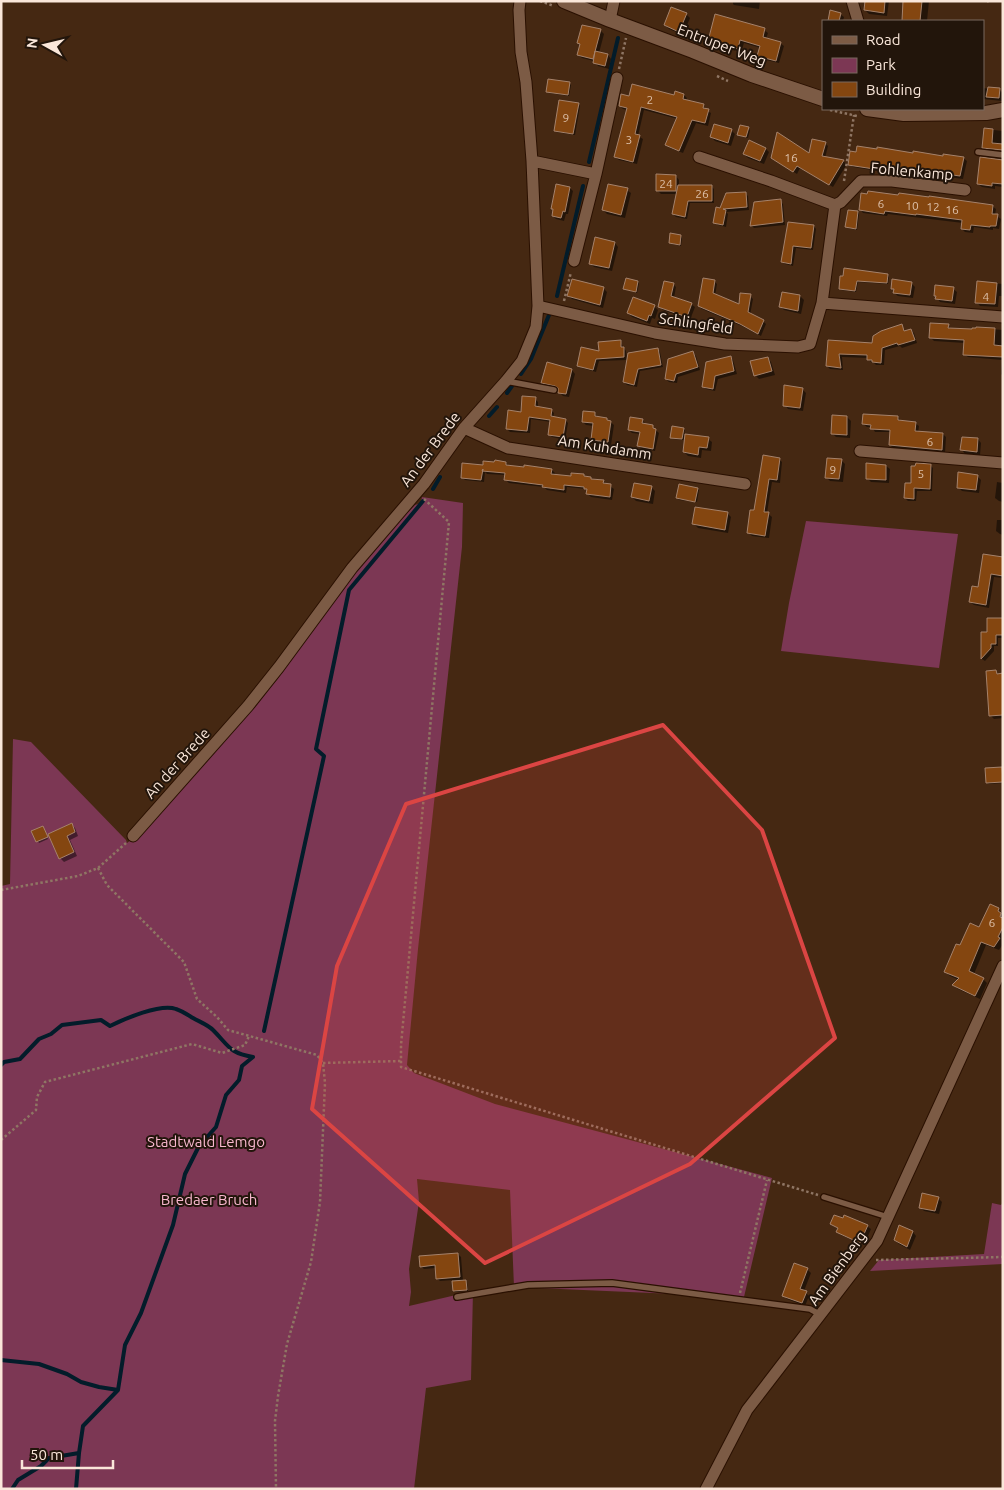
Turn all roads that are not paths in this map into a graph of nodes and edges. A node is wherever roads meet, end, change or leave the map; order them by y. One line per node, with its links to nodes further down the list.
1 (520, 1): 14 (street, An der Brede)
2 (614, 1): 5 (street)
3 (852, 1): 6 (street)
4 (571, 3): 5 (main road, Entruper Weg)
5 (610, 20): 8 (main road, Entruper Weg)
6 (858, 20)
7 (617, 78): 15 (street)
8 (822, 99)
9 (874, 110): 10 (main road)
10 (1003, 110)
11 (978, 152): 12 (lane)
12 (1003, 155)
13 (699, 157): 17 (street)
14 (532, 161): 15 (street); 20 (street, An der Brede)
15 (596, 174): 18 (street)
16 (964, 190): 17 (street, Fohlenkamp)
17 (838, 204): 19 (street, Schlingfeld)
18 (574, 261)
19 (822, 304): 20 (street, Schlingfeld); 21 (street)
20 (538, 306): 22 (street, An der Brede)
21 (1003, 317)
22 (506, 382): 23 (lane); 24 (street, An der Brede)
23 (554, 390)
24 (464, 428): 27 (street, Am Kuhdamm); 28 (street, An der Brede)
25 (860, 451): 26 (street)
26 (1003, 463)
27 (745, 484)
28 (133, 836)
29 (1003, 966): 31 (street, Am Bienberg)
30 (824, 1197): 31 (lane)
31 (888, 1217): 33 (street, Am Bienberg)
32 (457, 1297): 33 (lane)
33 (821, 1316): 34 (street, Am Bienberg)
34 (706, 1489)

